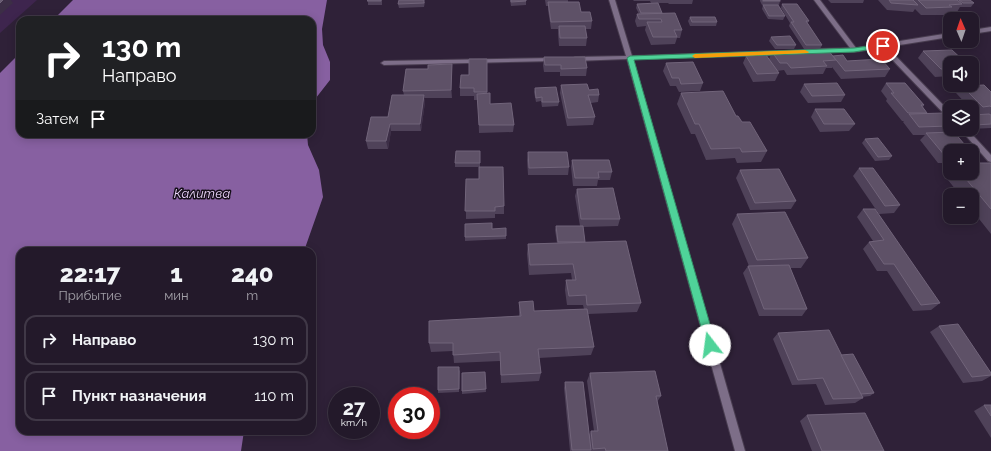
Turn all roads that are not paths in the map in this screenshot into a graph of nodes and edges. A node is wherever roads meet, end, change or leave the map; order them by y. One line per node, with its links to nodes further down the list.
1 (612, 0): 10 (street)
2 (817, 0): 7 (street)
3 (991, 29): 4 (street)
4 (979, 31)
5 (943, 36): 6 (street)
6 (883, 46): 7 (street); 14 (street)
7 (854, 50): 9 (street)
8 (790, 52): 10 (street)
9 (814, 52)
10 (630, 58): 12 (street); 17 (street)
11 (559, 60): 13 (street)
12 (567, 60)
13 (384, 63)
14 (943, 109)
15 (970, 136): 16 (street)
16 (991, 159)
17 (740, 451)

